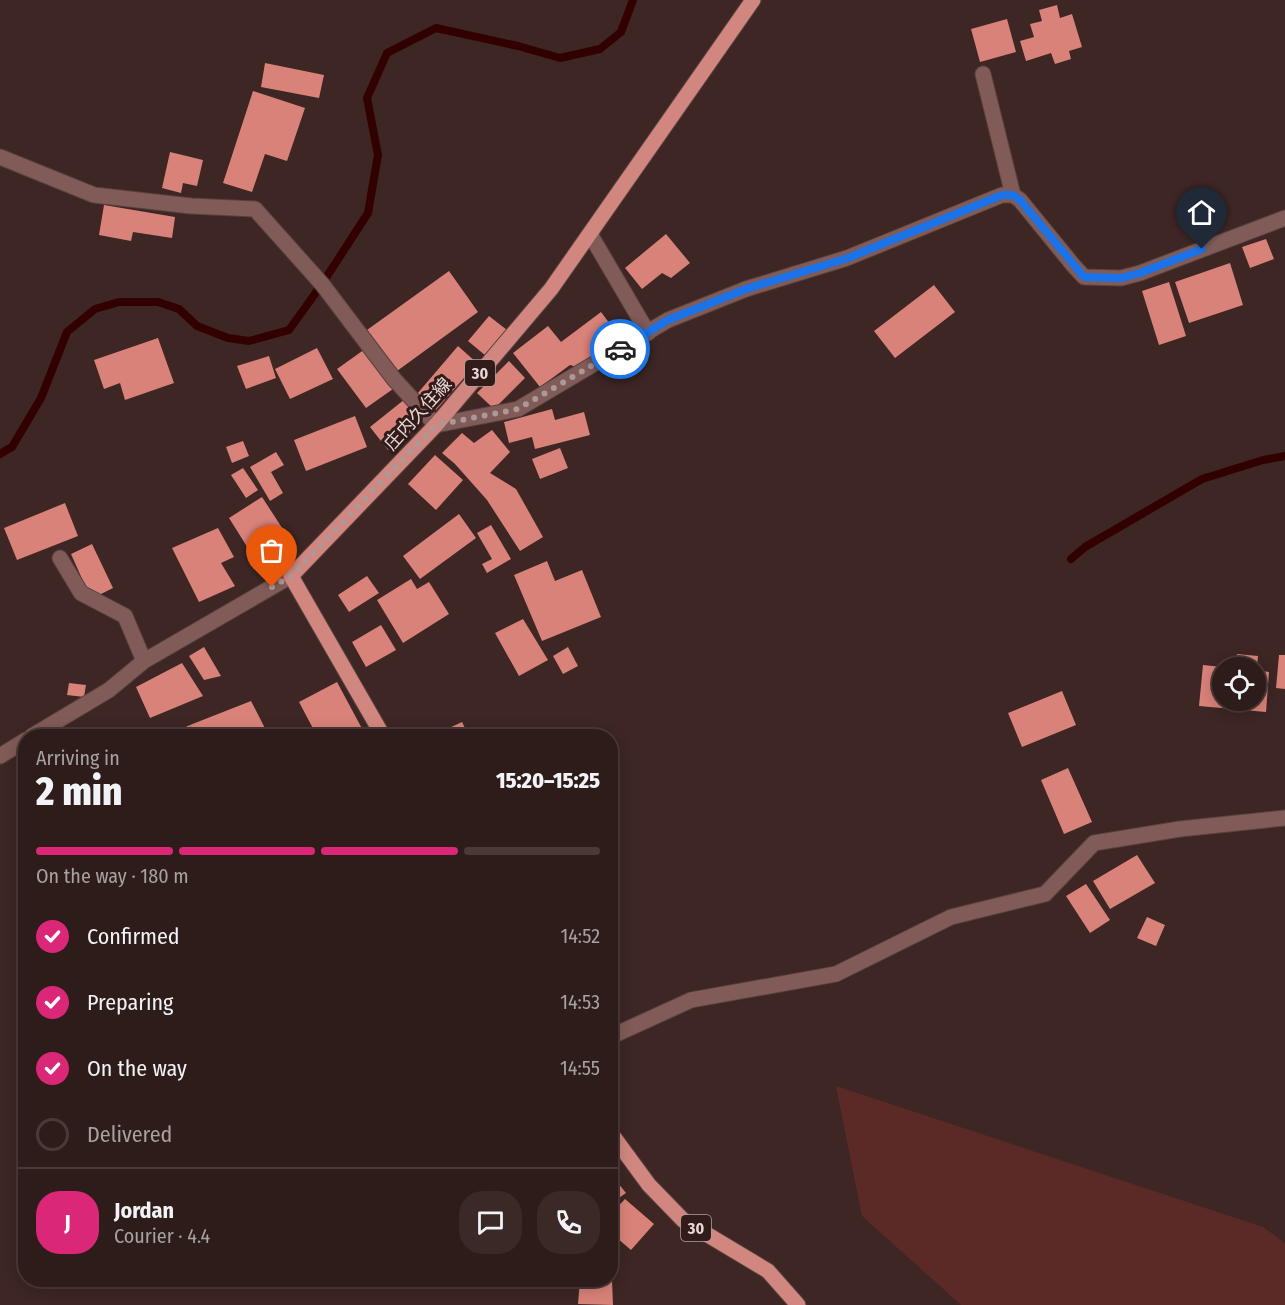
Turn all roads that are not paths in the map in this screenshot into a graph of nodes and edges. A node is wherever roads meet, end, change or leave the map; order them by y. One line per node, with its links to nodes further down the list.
1 (753, 0): 6 (main road, 庄内久住線 / 30)
2 (983, 74): 4 (street)
3 (0, 157): 8 (street)
4 (1013, 195): 5 (street); 7 (street)
5 (1285, 218)
6 (590, 234): 7 (street); 8 (main road, 庄内久住線 / 30)
7 (648, 333): 8 (street)
8 (436, 425): 10 (main road, 庄内久住線 / 30)
9 (60, 558): 11 (street)
10 (291, 576): 11 (street); 13 (main road)
11 (144, 661): 12 (street)
12 (44, 729)
13 (379, 729)
14 (18, 745): 15 (street)
15 (0, 756)
16 (1285, 818): 17 (street)
17 (618, 1032)
18 (618, 1143): 19 (main road, 30)
19 (798, 1305)

